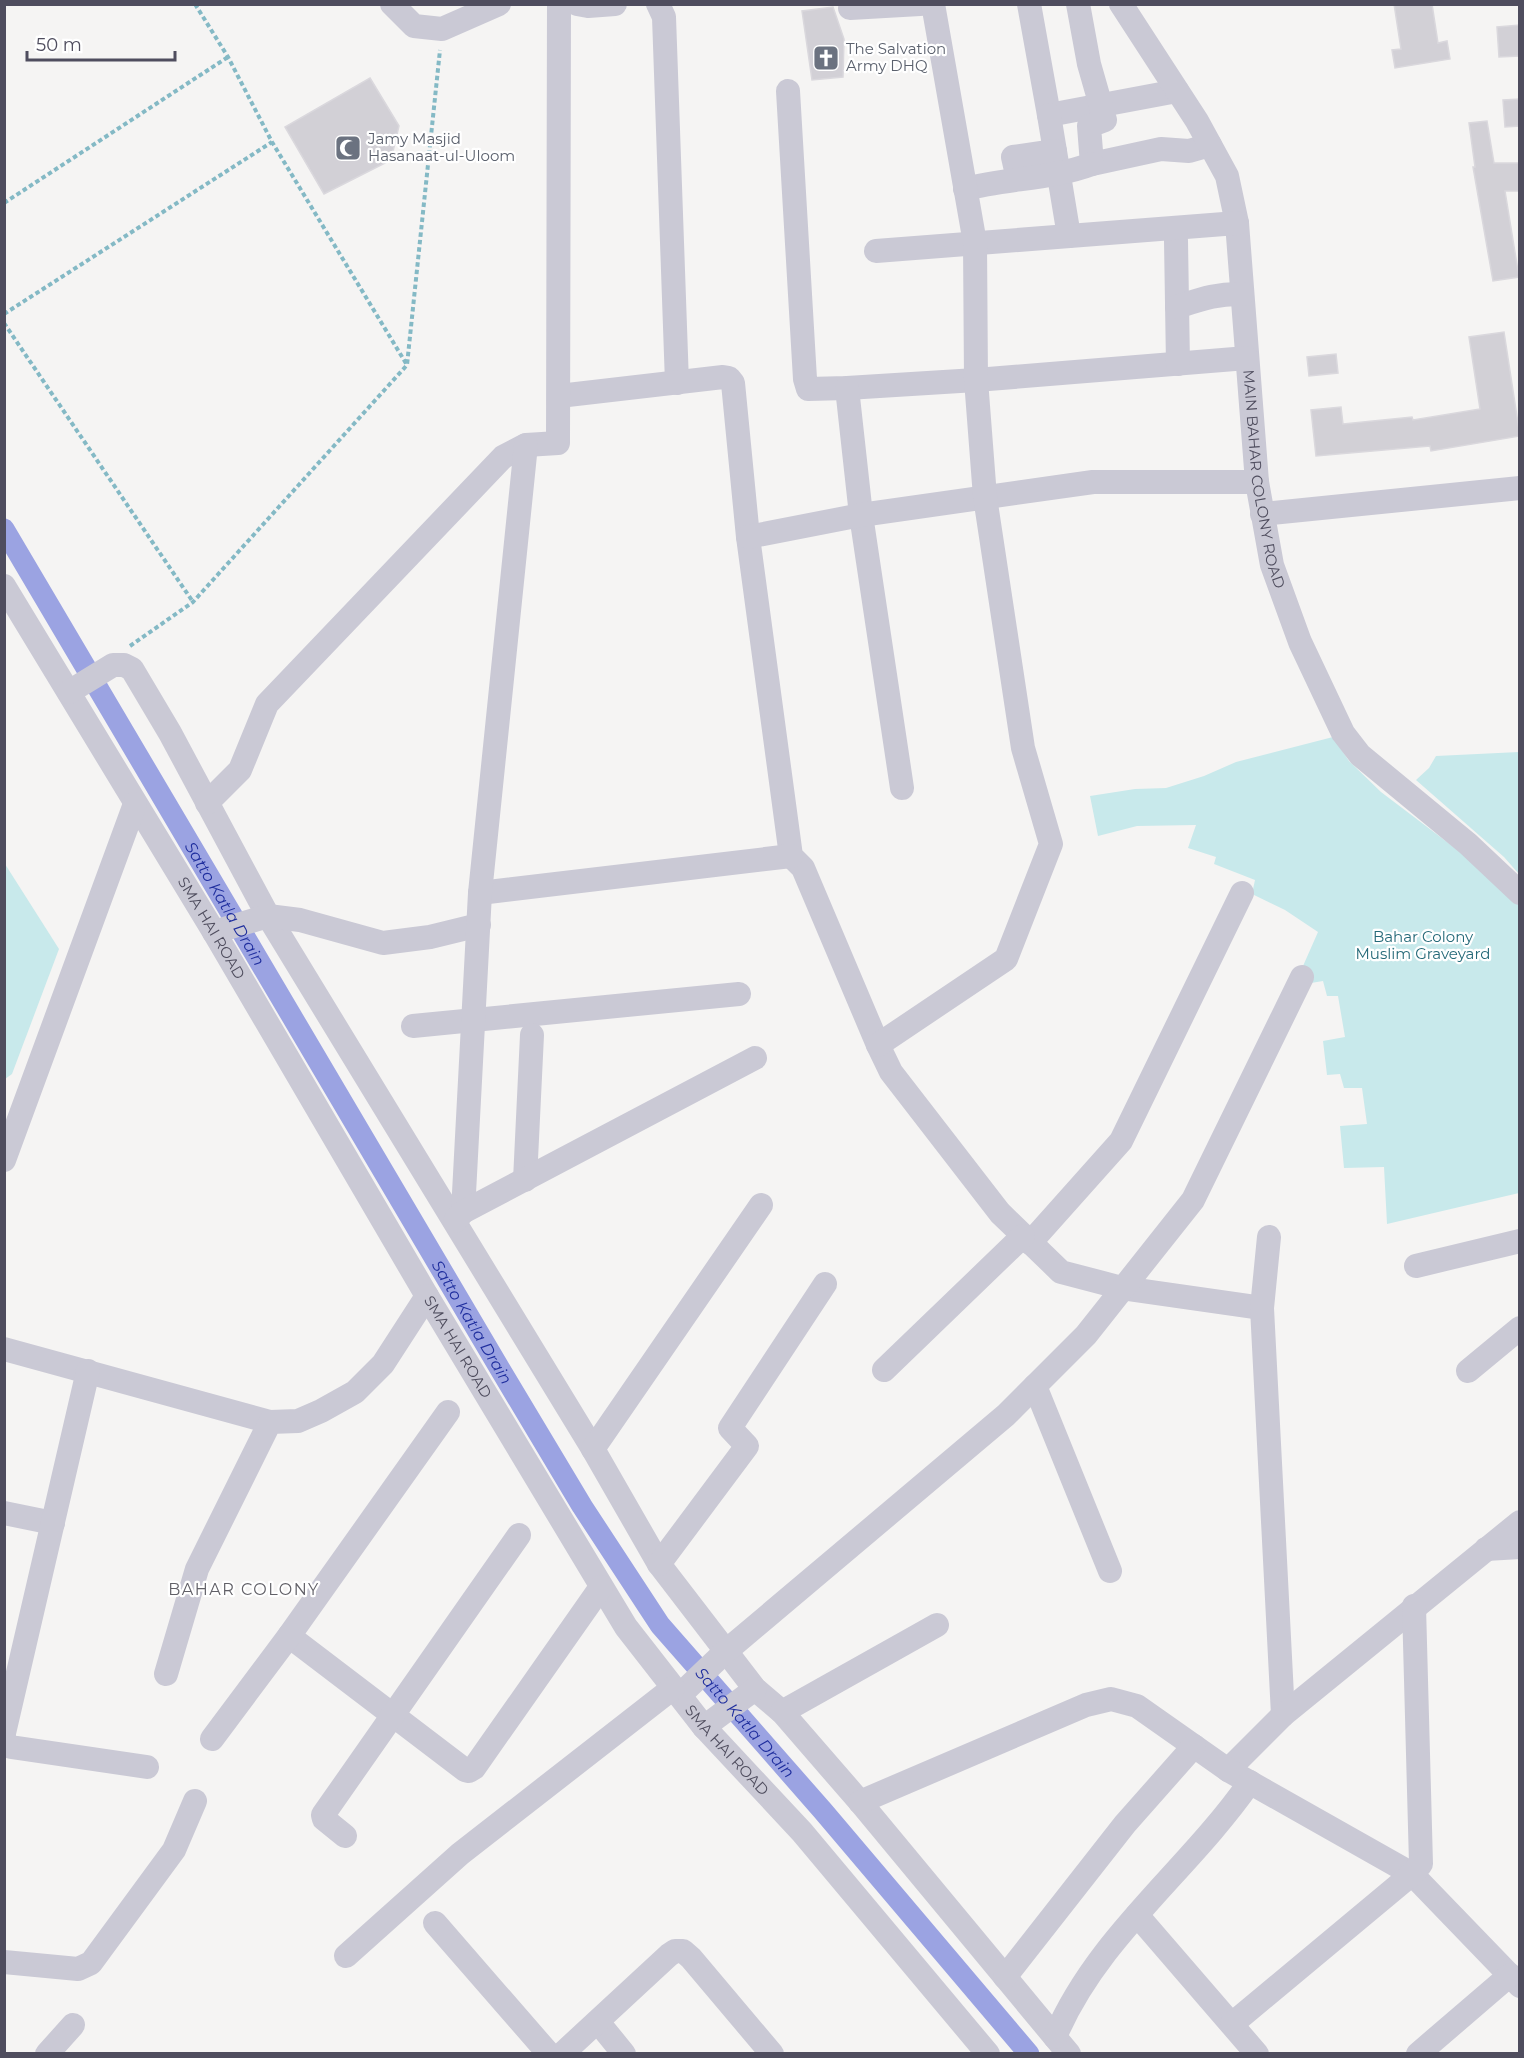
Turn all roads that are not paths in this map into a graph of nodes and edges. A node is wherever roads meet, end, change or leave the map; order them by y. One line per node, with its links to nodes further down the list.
1 (392, 4): 2 (street)
2 (499, 4)
3 (559, 4): 33 (street)
4 (577, 4): 5 (street)
5 (615, 4)
6 (658, 4): 31 (street)
7 (921, 4): 12 (street)
8 (933, 4): 20 (street)
9 (1029, 4): 16 (street)
10 (1078, 4): 15 (street)
11 (1121, 4): 14 (street, MAIN BAHAR COLONY ROAD)
12 (850, 8)
13 (788, 91): 32 (street)
14 (1177, 91): 15 (street); 17 (street, MAIN BAHAR COLONY ROAD)
15 (1101, 105): 16 (street); 19 (street)
16 (1049, 115): 18 (street)
17 (1210, 145): 19 (street); 21 (street, MAIN BAHAR COLONY ROAD)
18 (1057, 162): 19 (street); 20 (street); 22 (street)
19 (1092, 164)
20 (965, 189): 24 (street)
21 (1236, 223): 22 (street); 26 (street, MAIN BAHAR COLONY ROAD)
22 (1069, 236): 24 (street)
23 (1176, 242): 27 (street)
24 (975, 243): 25 (street); 30 (street)
25 (876, 251)
26 (1242, 294): 27 (street); 28 (street, MAIN BAHAR COLONY ROAD)
27 (1177, 307): 29 (street)
28 (1247, 358): 29 (street); 35 (street, MAIN BAHAR COLONY ROAD)
29 (1178, 364): 30 (street)
30 (976, 380): 32 (street); 37 (street)
31 (678, 382): 33 (street); 40 (street)
32 (847, 388): 39 (street)
33 (559, 396): 34 (street)
34 (526, 445): 44 (street); 47 (street)
35 (1257, 482): 37 (street); 38 (street, MAIN BAHAR COLONY ROAD)
36 (1520, 488): 38 (street)
37 (985, 497): 39 (street); 58 (street)
38 (1262, 514): 49 (street, MAIN BAHAR COLONY ROAD)
39 (861, 515): 40 (street); 43 (street)
40 (748, 537): 46 (street)
41 (8, 598): 42 (street, SMA HAI ROAD)
42 (74, 689): 44 (street); 45 (street, SMA HAI ROAD)
43 (902, 788)
44 (207, 803): 50 (street)
45 (135, 804): 52 (street, SMA HAI ROAD); 60 (street)
46 (791, 856): 47 (street); 58 (street)
47 (480, 893): 51 (street)
48 (1242, 893): 65 (street)
49 (1520, 893)
50 (261, 917): 51 (street); 52 (street); 63 (street)
51 (479, 925): 55 (street)
52 (220, 930): 70 (street, SMA HAI ROAD)
53 (1302, 977): 69 (street)
54 (739, 994): 55 (street)
55 (474, 1019): 56 (street); 63 (street)
56 (413, 1026)
57 (532, 1035): 61 (street)
58 (878, 1045): 65 (street)
59 (755, 1058): 61 (street)
60 (4, 1160)
61 (525, 1180): 63 (street)
62 (760, 1205): 80 (street)
63 (459, 1217): 80 (street)
64 (1269, 1238): 71 (street)
65 (1027, 1239): 69 (street); 74 (street)
66 (1520, 1241): 67 (street)
67 (1416, 1266)
68 (825, 1284): 87 (street)
69 (1122, 1288): 71 (street); 77 (street)
70 (427, 1296): 79 (street); 89 (street, SMA HAI ROAD)
71 (1262, 1308): 99 (street)
72 (1520, 1328): 76 (street)
73 (4, 1349): 75 (street)
74 (884, 1370)
75 (88, 1371): 79 (street); 83 (street)
76 (1468, 1371)
77 (1035, 1386): 88 (street); 93 (street)
78 (448, 1412): 92 (street)
79 (270, 1422): 94 (street)
80 (592, 1449): 87 (street)
81 (4, 1513): 83 (street)
82 (1520, 1522): 86 (street)
83 (53, 1523): 101 (street)
84 (519, 1535): 98 (street)
85 (1520, 1547): 86 (street)
86 (1486, 1549): 90 (street)
87 (659, 1564): 93 (street)
88 (1110, 1571)
89 (601, 1587): 95 (street, SMA HAI ROAD); 98 (street)
90 (1414, 1606): 99 (street); 111 (street)
91 (937, 1625): 97 (street)
92 (289, 1636): 98 (street); 103 (street)
93 (720, 1657): 95 (street); 96 (street)
94 (166, 1674)
95 (680, 1690): 100 (street, SMA HAI ROAD); 114 (street)
96 (747, 1695): 97 (street); 100 (street)
97 (782, 1712): 109 (street)
98 (393, 1715): 110 (street)
99 (1283, 1715): 106 (street)
100 (710, 1723): 127 (street, SMA HAI ROAD)
101 (4, 1733)
102 (4, 1738): 105 (street)
103 (212, 1739)
104 (1194, 1746): 106 (street); 109 (street); 116 (street)
105 (147, 1767)
106 (1228, 1770): 107 (street)
107 (1250, 1782): 111 (street); 112 (street)
108 (195, 1801): 115 (street)
109 (860, 1802): 116 (street)
110 (345, 1836)
111 (1412, 1874): 117 (street); 119 (street)
112 (1137, 1915): 119 (street); 121 (street)
113 (435, 1923): 123 (street)
114 (346, 1956)
115 (4, 1962)
116 (1005, 1977): 121 (street)
117 (1515, 1981): 129 (street)
118 (598, 2022): 124 (street); 125 (street); 126 (street)
119 (1232, 2024): 128 (street)
120 (73, 2025): 122 (street)
121 (1062, 2045)
122 (47, 2054)
123 (549, 2054)
124 (562, 2054)
125 (624, 2054)
126 (772, 2054)
127 (988, 2054)
128 (1257, 2054)
129 (1418, 2054)

